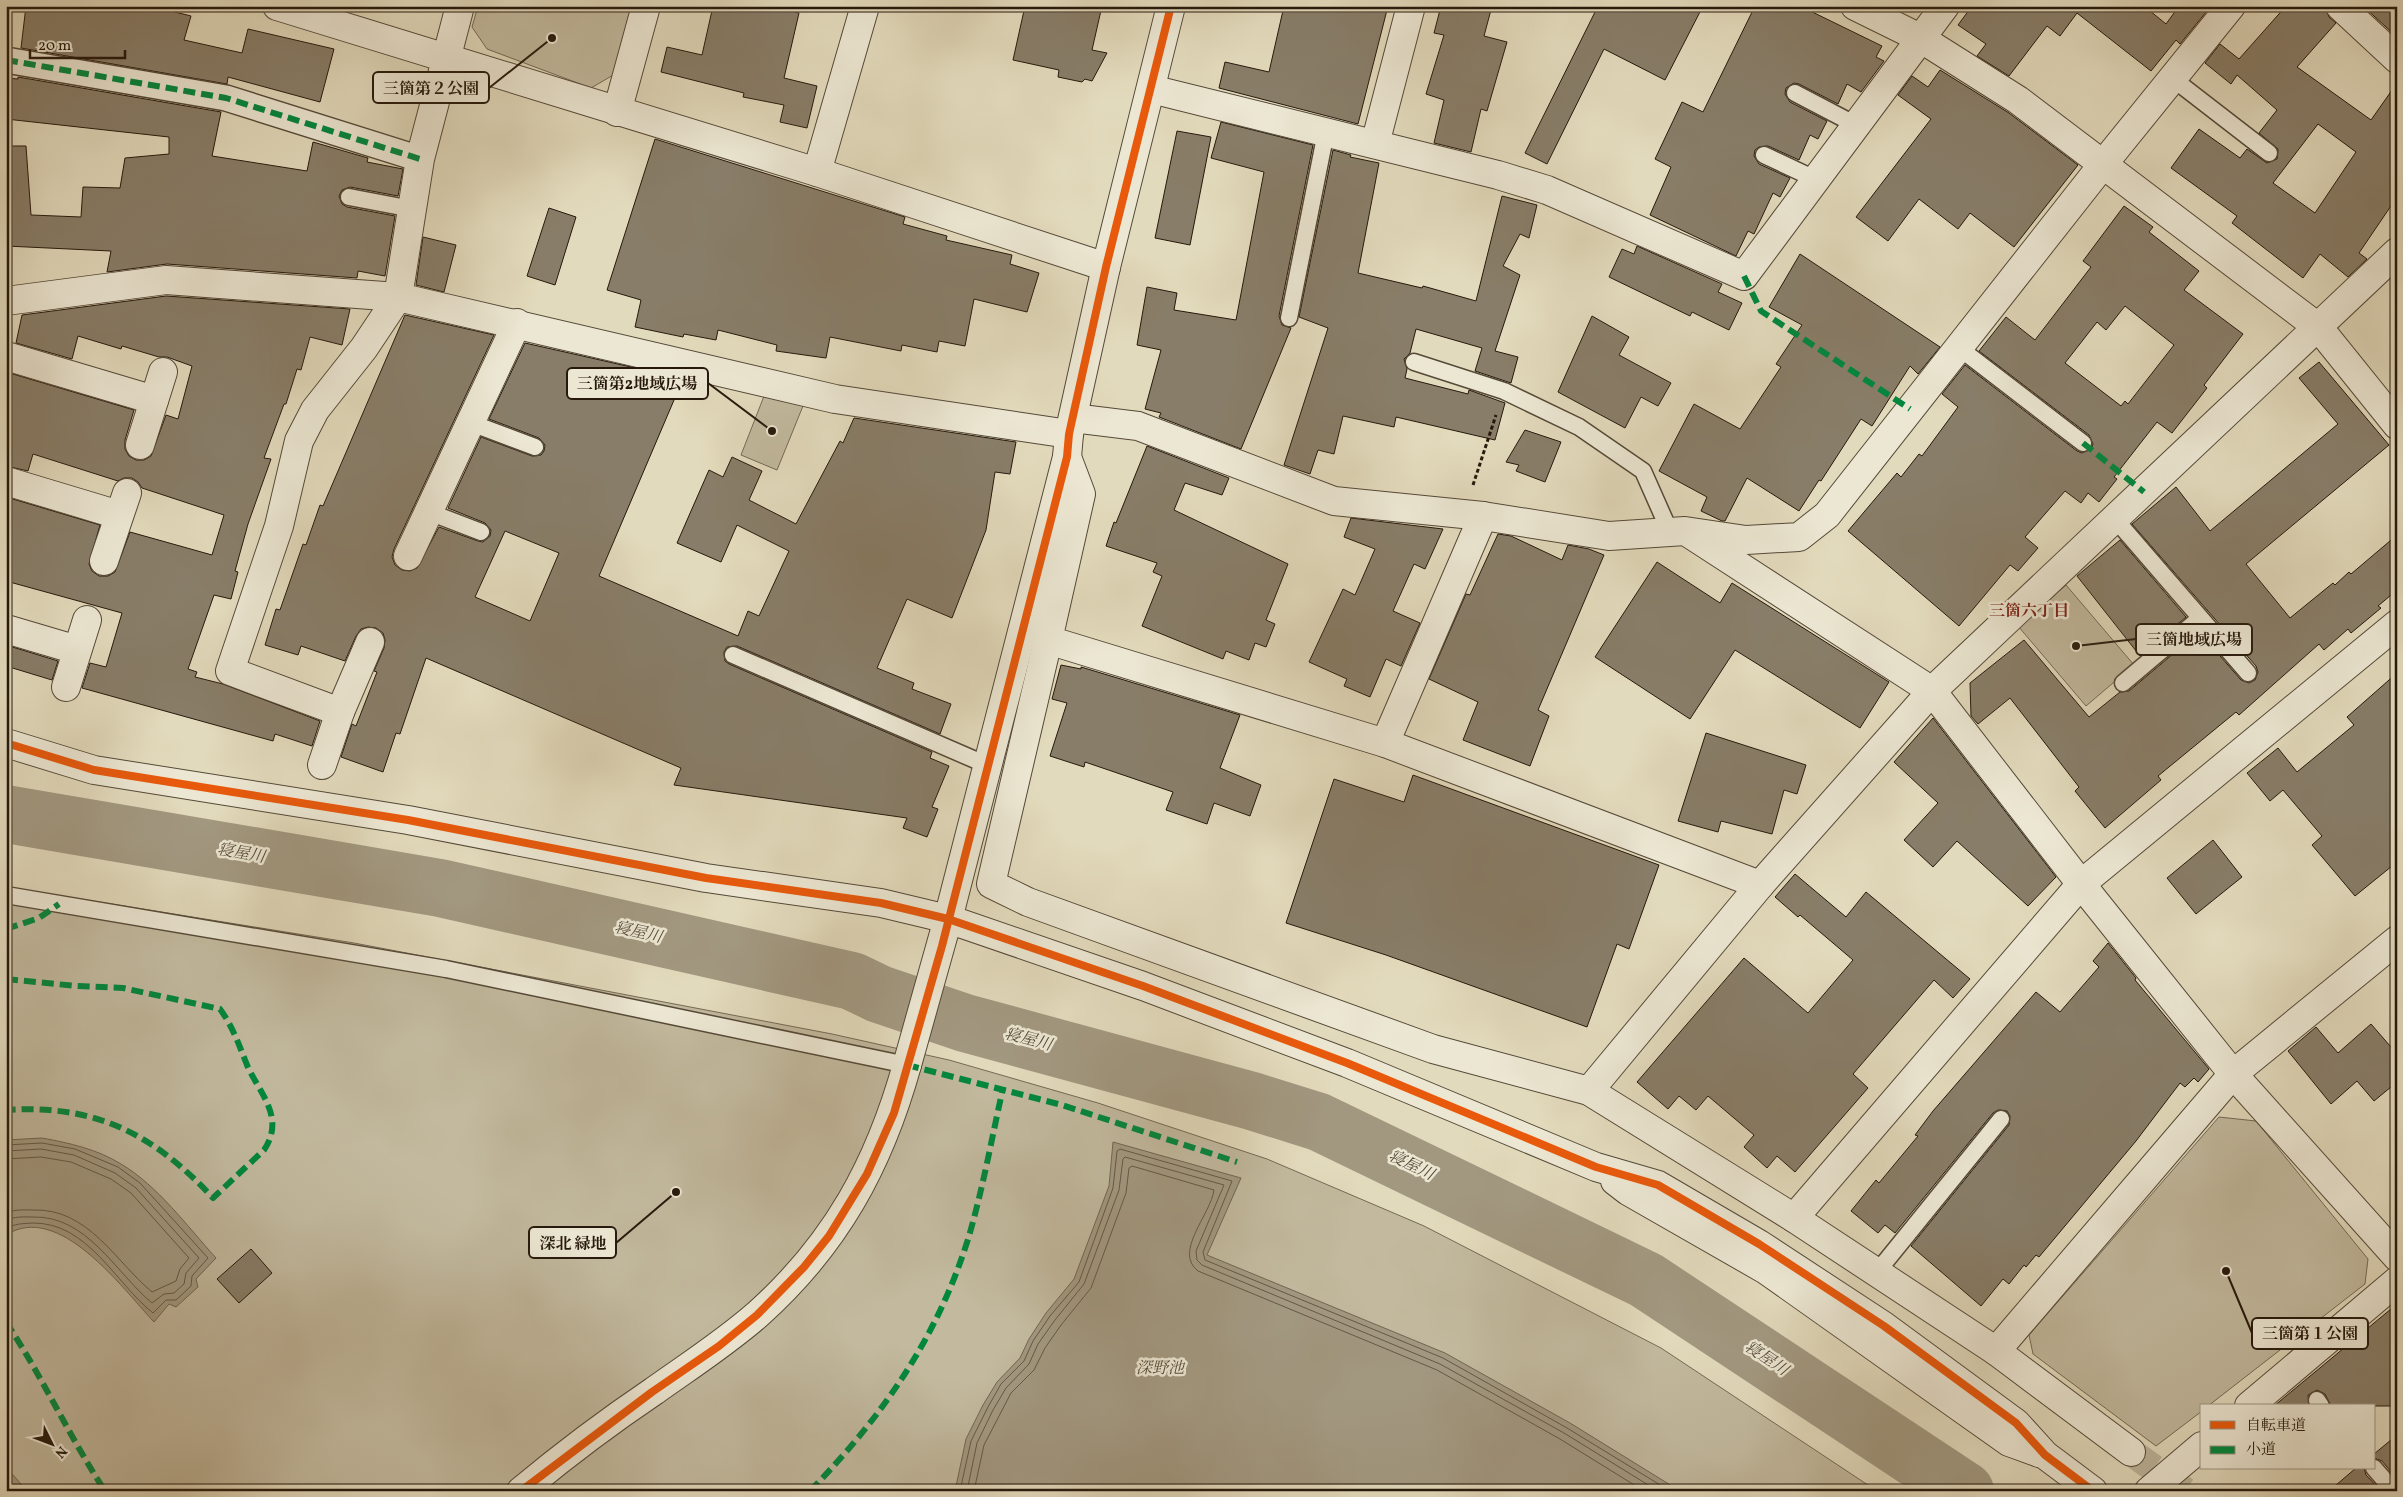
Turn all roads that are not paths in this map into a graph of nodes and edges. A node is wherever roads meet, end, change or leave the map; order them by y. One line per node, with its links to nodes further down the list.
1 (277, 6): 12 (street)
2 (460, 6): 12 (street)
3 (646, 6): 18 (street)
4 (865, 6): 26 (street)
5 (1171, 6): 16 (street)
6 (1411, 6): 21 (street)
7 (1855, 6): 11 (street)
8 (1945, 6): 11 (street)
9 (2232, 6): 15 (street)
10 (2340, 6): 13 (street)
11 (1920, 38): 19 (street); 25 (street)
12 (446, 59): 18 (street); 24 (street)
13 (2397, 59)
14 (6, 60): 24 (street)
15 (2172, 78): 22 (lane); 25 (street)
16 (1151, 88): 20 (street); 31 (street)
17 (1795, 93): 19 (lane)
18 (617, 112): 26 (street)
19 (1856, 125): 27 (street)
20 (1326, 132): 21 (street); 34 (lane)
21 (1375, 144): 27 (street)
22 (2269, 153)
23 (1764, 155): 27 (lane)
24 (420, 159): 29 (street)
25 (2104, 163): 36 (street); 37 (street)
26 (817, 172): 31 (street)
27 (1815, 180)
28 (349, 197): 29 (lane)
29 (412, 209): 32 (street)
30 (2397, 252): 36 (street)
31 (1106, 267): 44 (street)
32 (398, 297): 33 (street); 35 (street); 68 (street)
33 (6, 301)
34 (1289, 318)
35 (517, 323): 42 (street); 44 (street)
36 (2319, 328): 43 (street); 51 (street)
37 (1958, 347): 45 (lane); 52 (street)
38 (6, 356): 41 (street)
39 (1414, 362): 52 (lane)
40 (163, 372): 41 (street)
41 (154, 400): 46 (street)
42 (471, 423): 47 (lane); 49 (street)
43 (2397, 425)
44 (1070, 436): 50 (street); 60 (street); 72 (street)
45 (2083, 443)
46 (140, 445)
47 (535, 447)
48 (6, 481): 55 (street)
49 (429, 512): 53 (lane); 54 (street)
50 (1473, 516): 52 (street); 70 (street)
51 (2115, 519): 56 (lane); 67 (street)
52 (1677, 531): 67 (street)
53 (481, 532)
54 (408, 556)
55 (104, 561)
56 (2200, 618): 64 (lane); 65 (lane)
57 (86, 620): 62 (street)
58 (2397, 624): 73 (street)
59 (6, 629): 62 (street)
60 (1048, 640): 70 (street); 80 (street)
61 (370, 642): 68 (street)
62 (77, 650): 66 (street)
63 (733, 656): 72 (lane)
64 (2248, 673)
65 (2123, 682)
66 (66, 687)
67 (1932, 691): 73 (street); 74 (street)
68 (340, 712): 71 (street)
69 (6, 743): 76 (street)
70 (1385, 743): 74 (street)
71 (322, 765)
72 (987, 765): 76 (street)
73 (2081, 884): 79 (street); 82 (street)
74 (1760, 885): 80 (street)
75 (6, 896): 78 (lane)
76 (948, 919): 78 (street); 92 (street)
77 (2397, 940): 79 (street)
78 (907, 1065): 91 (street)
79 (2233, 1074): 83 (street); 86 (street)
80 (1590, 1090): 82 (street)
81 (2001, 1118): 84 (lane)
82 (1794, 1218): 84 (street)
83 (2397, 1257)
84 (1877, 1272): 86 (street)
85 (2397, 1281): 87 (street)
86 (1996, 1351): 89 (street)
87 (2251, 1404)
88 (2200, 1448): 93 (street)
89 (2130, 1452)
90 (2376, 1470): 94 (lane)
91 (521, 1491)
92 (2093, 1491)
93 (2149, 1491)
94 (2394, 1491)

